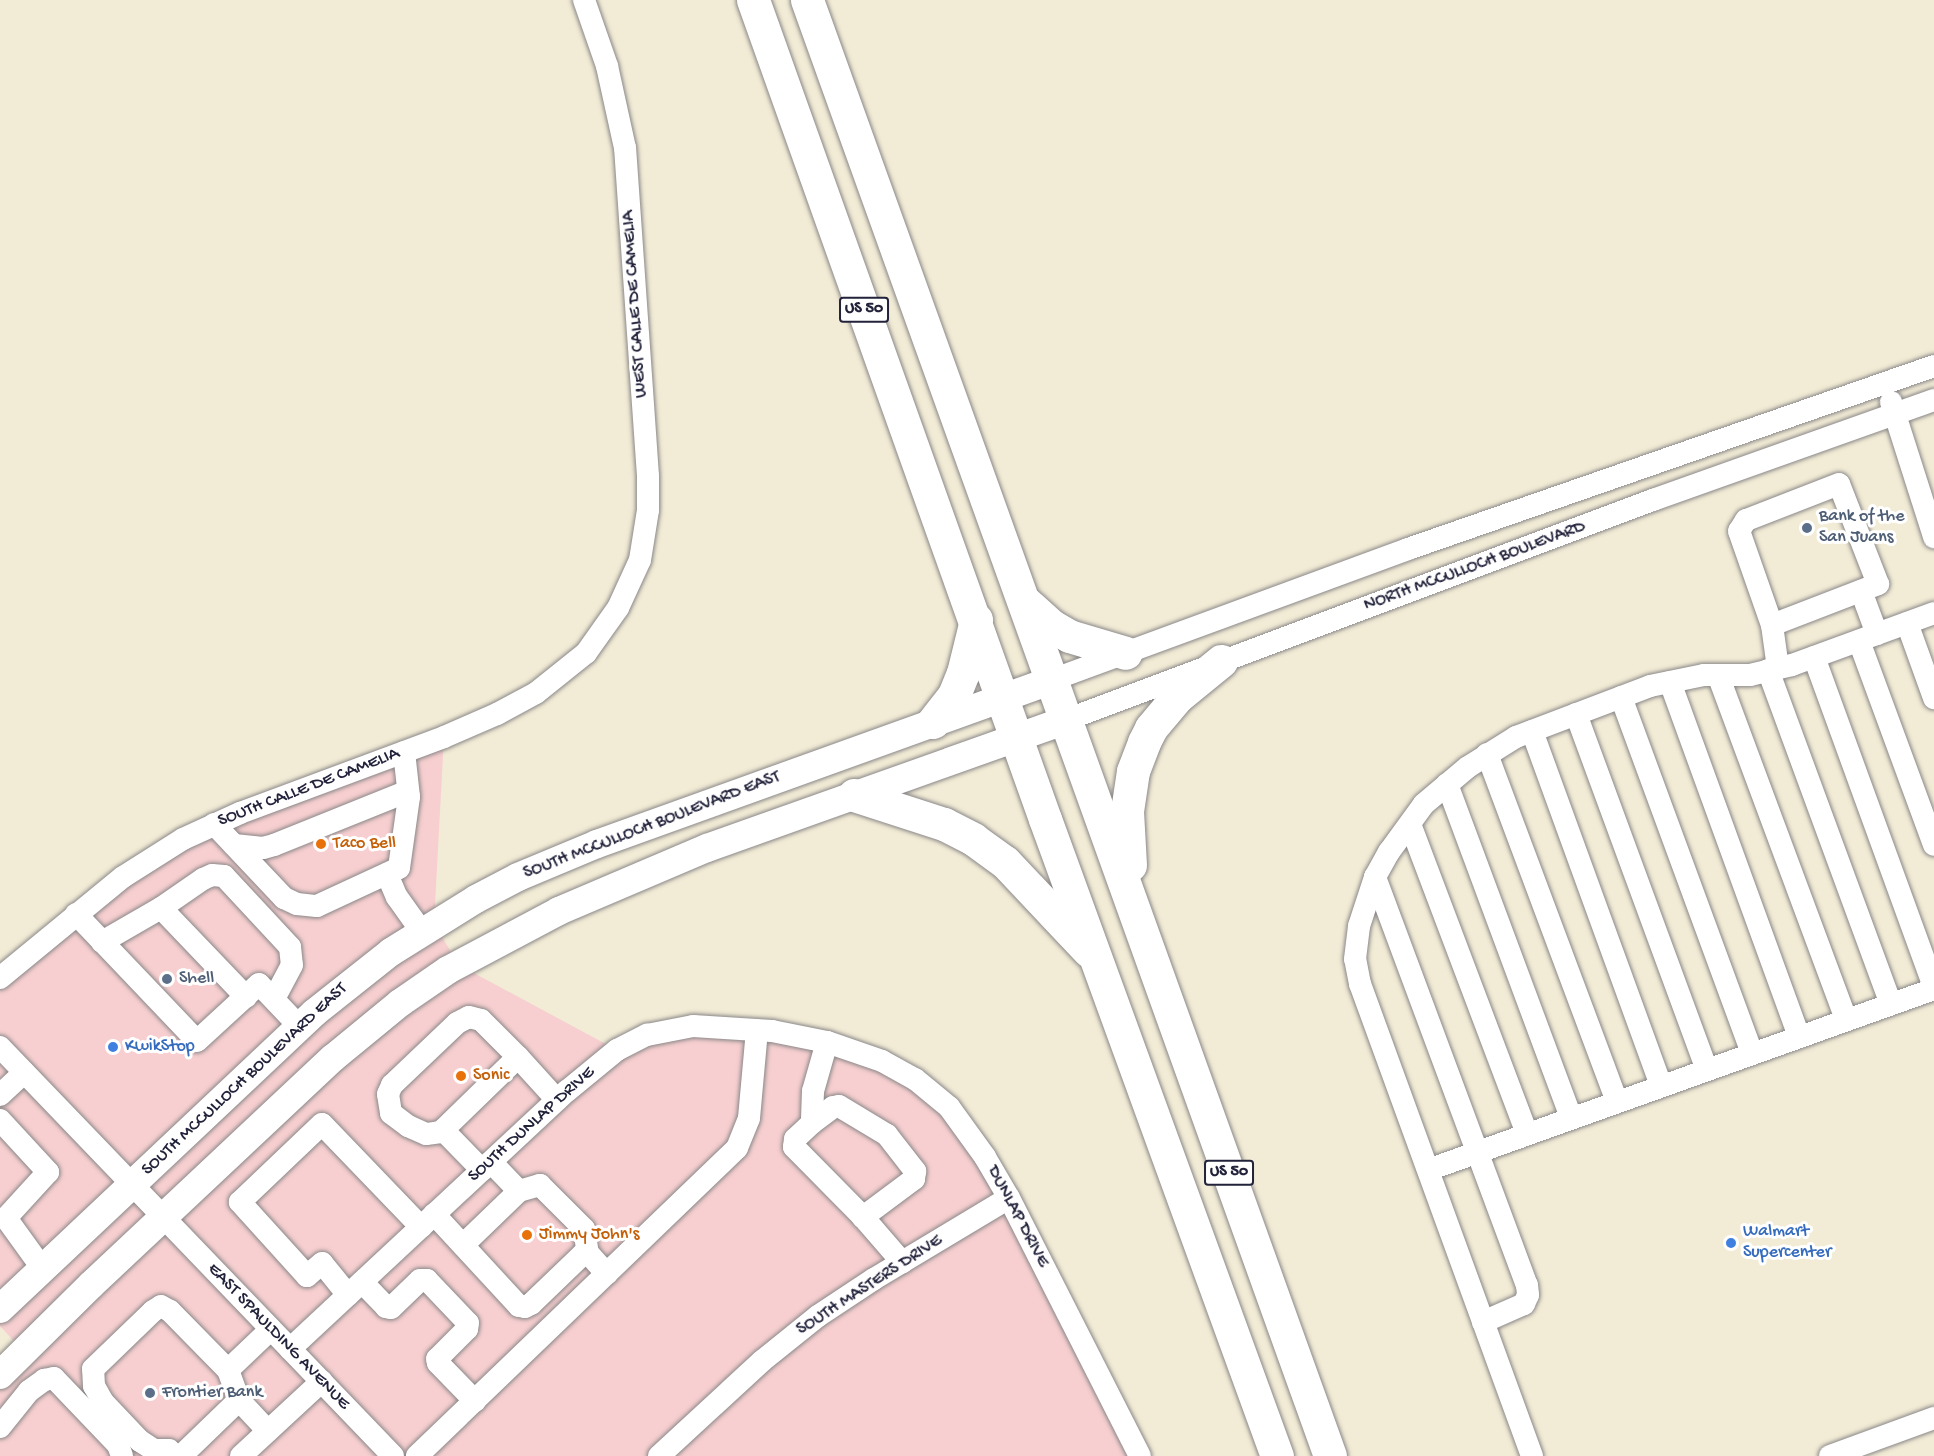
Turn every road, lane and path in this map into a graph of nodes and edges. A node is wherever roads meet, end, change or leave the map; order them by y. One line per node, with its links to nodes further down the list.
1 (584, 0): 11 (street, WEST CALLE DE CAMELIA)
2 (753, 0): 13 (highway, US 50)
3 (807, 0): 10 (highway, US 50)
4 (1934, 366): 5 (street, NORTH MCCULLOCH BOULEVARD)
5 (1885, 383): 7 (street); 17 (street, NORTH MCCULLOCH BOULEVARD)
6 (1934, 400): 7 (street, NORTH MCCULLOCH BOULEVARD)
7 (1895, 414): 8 (street); 19 (street, NORTH MCCULLOCH BOULEVARD)
8 (1934, 537)
9 (1870, 588): 15 (street); 15 (street); 16 (street)
10 (1024, 600): 17 (highway); 22 (highway, US 50)
11 (618, 608): 32 (street, SOUTH CALLE DE CAMELIA)
12 (1934, 614): 14 (street)
13 (976, 620): 24 (highway, US 50); 29 (highway)
14 (1907, 623): 16 (street); 26 (street)
15 (1772, 625): 20 (street)
16 (1868, 638): 18 (street); 40 (street)
17 (1126, 653): 22 (street, NORTH MCCULLOCH BOULEVARD)
18 (1814, 657): 20 (street); 50 (street)
19 (1221, 661): 28 (street, NORTH MCCULLOCH BOULEVARD); 44 (highway)
20 (1773, 669): 21 (street); 53 (street)
21 (1718, 675): 23 (street); 54 (street)
22 (1052, 680): 24 (main road, SOUTH MCCULLOCH BOULEVARD EAST); 28 (highway, US 50)
23 (1670, 682): 25 (street); 57 (street)
24 (1003, 697): 29 (main road, SOUTH MCCULLOCH BOULEVARD EAST); 31 (highway, US 50)
25 (1621, 697): 27 (street); 60 (street)
26 (1934, 698)
27 (1576, 714): 30 (street); 62 (street)
28 (1066, 720): 31 (main road, NORTH MCCULLOCH BOULEVARD); 44 (highway, US 50)
29 (933, 722): 46 (main road, SOUTH MCCULLOCH BOULEVARD EAST)
30 (1532, 731): 33 (street); 64 (street)
31 (1016, 736): 36 (main road); 48 (highway, US 50)
32 (404, 752): 35 (street); 37 (street, SOUTH CALLE DE CAMELIA)
33 (1488, 754): 34 (street); 67 (street)
34 (1447, 784): 38 (street); 68 (street)
35 (408, 791): 39 (street); 41 (street)
36 (854, 795): 48 (highway); 80 (main road)
37 (214, 824): 39 (street); 45 (street, SOUTH CALLE DE CAMELIA)
38 (1410, 825): 42 (street); 72 (street)
39 (234, 845): 41 (street)
40 (1934, 845)
41 (387, 874): 46 (street)
42 (1375, 877): 73 (street); 75 (street)
43 (161, 908): 47 (street); 51 (street); 52 (street)
44 (1137, 914): 109 (highway, US 50)
45 (76, 915): 47 (street); 49 (street, SOUTH CALLE DE CAMELIA)
46 (422, 932): 55 (main road, SOUTH MCCULLOCH BOULEVARD EAST)
47 (102, 942): 51 (street)
48 (1098, 961): 108 (highway, US 50)
49 (0, 978)
50 (1934, 987): 53 (street)
51 (246, 997): 52 (street)
52 (274, 999): 55 (street)
53 (1891, 1004): 54 (street)
54 (1846, 1020): 57 (street)
55 (300, 1027): 76 (main road, SOUTH MCCULLOCH BOULEVARD EAST)
56 (757, 1030): 58 (street, SOUTH DUNLAP DRIVE); 66 (street, SOUTH DUNLAP DRIVE); 87 (street)
57 (1799, 1037): 60 (street)
58 (827, 1042): 70 (street); 78 (street, DUNLAP DRIVE)
59 (0, 1047): 63 (street, EAST SPAULDING AVENUE)
60 (1752, 1054): 62 (street)
61 (518, 1057): 66 (street); 71 (street); 71 (street)
62 (1707, 1070): 64 (street)
63 (24, 1073): 65 (street); 76 (street, EAST SPAULDING AVENUE)
64 (1661, 1086): 67 (street)
65 (0, 1095)
66 (557, 1100): 74 (street, SOUTH DUNLAP DRIVE)
67 (1617, 1102): 68 (street)
68 (1571, 1118): 72 (street)
69 (0, 1120): 82 (street)
70 (812, 1123): 79 (street); 79 (street)
71 (443, 1130): 74 (street)
72 (1527, 1134): 73 (street)
73 (1479, 1151): 75 (street); 90 (street)
74 (486, 1166): 77 (street); 81 (street, SOUTH DUNLAP DRIVE)
75 (1428, 1170): 90 (street)
76 (132, 1185): 80 (street, EAST SPAULDING AVENUE); 86 (main road, SOUTH MCCULLOCH BOULEVARD EAST)
77 (519, 1191): 83 (street); 84 (street)
78 (1010, 1198): 85 (street, SOUTH MASTERS DRIVE); 107 (street, DUNLAP DRIVE)
79 (863, 1217): 85 (street)
80 (164, 1218): 91 (street, EAST SPAULDING AVENUE); 94 (main road)
81 (428, 1220): 83 (street); 88 (street, SOUTH DUNLAP DRIVE); 88 (street)
82 (3, 1222): 86 (street)
83 (463, 1245): 84 (street)
84 (588, 1253): 87 (street)
85 (902, 1262): 102 (street, SOUTH MASTERS DRIVE)
86 (42, 1268): 89 (main road, SOUTH MCCULLOCH BOULEVARD EAST)
87 (607, 1274): 97 (street)
88 (355, 1288): 92 (street, SOUTH DUNLAP DRIVE); 97 (street)
89 (0, 1309)
90 (1483, 1322): 110 (street)
91 (271, 1329): 92 (street, EAST SPAULDING AVENUE); 93 (street)
92 (290, 1349): 95 (street, EAST SPAULDING AVENUE)
93 (228, 1370): 96 (street); 103 (street)
94 (0, 1376)
95 (322, 1381): 100 (street); 105 (street, EAST SPAULDING AVENUE)
96 (239, 1400): 100 (street); 103 (street)
97 (475, 1401): 106 (street)
98 (1934, 1418): 111 (street)
99 (0, 1427): 104 (street)
100 (268, 1431): 101 (street)
101 (251, 1453)
102 (669, 1453)
103 (174, 1454)
104 (122, 1456)
105 (393, 1456)
106 (417, 1456)
107 (1139, 1456)
108 (1277, 1456)
109 (1330, 1456)
110 (1532, 1456)
111 (1830, 1456)

